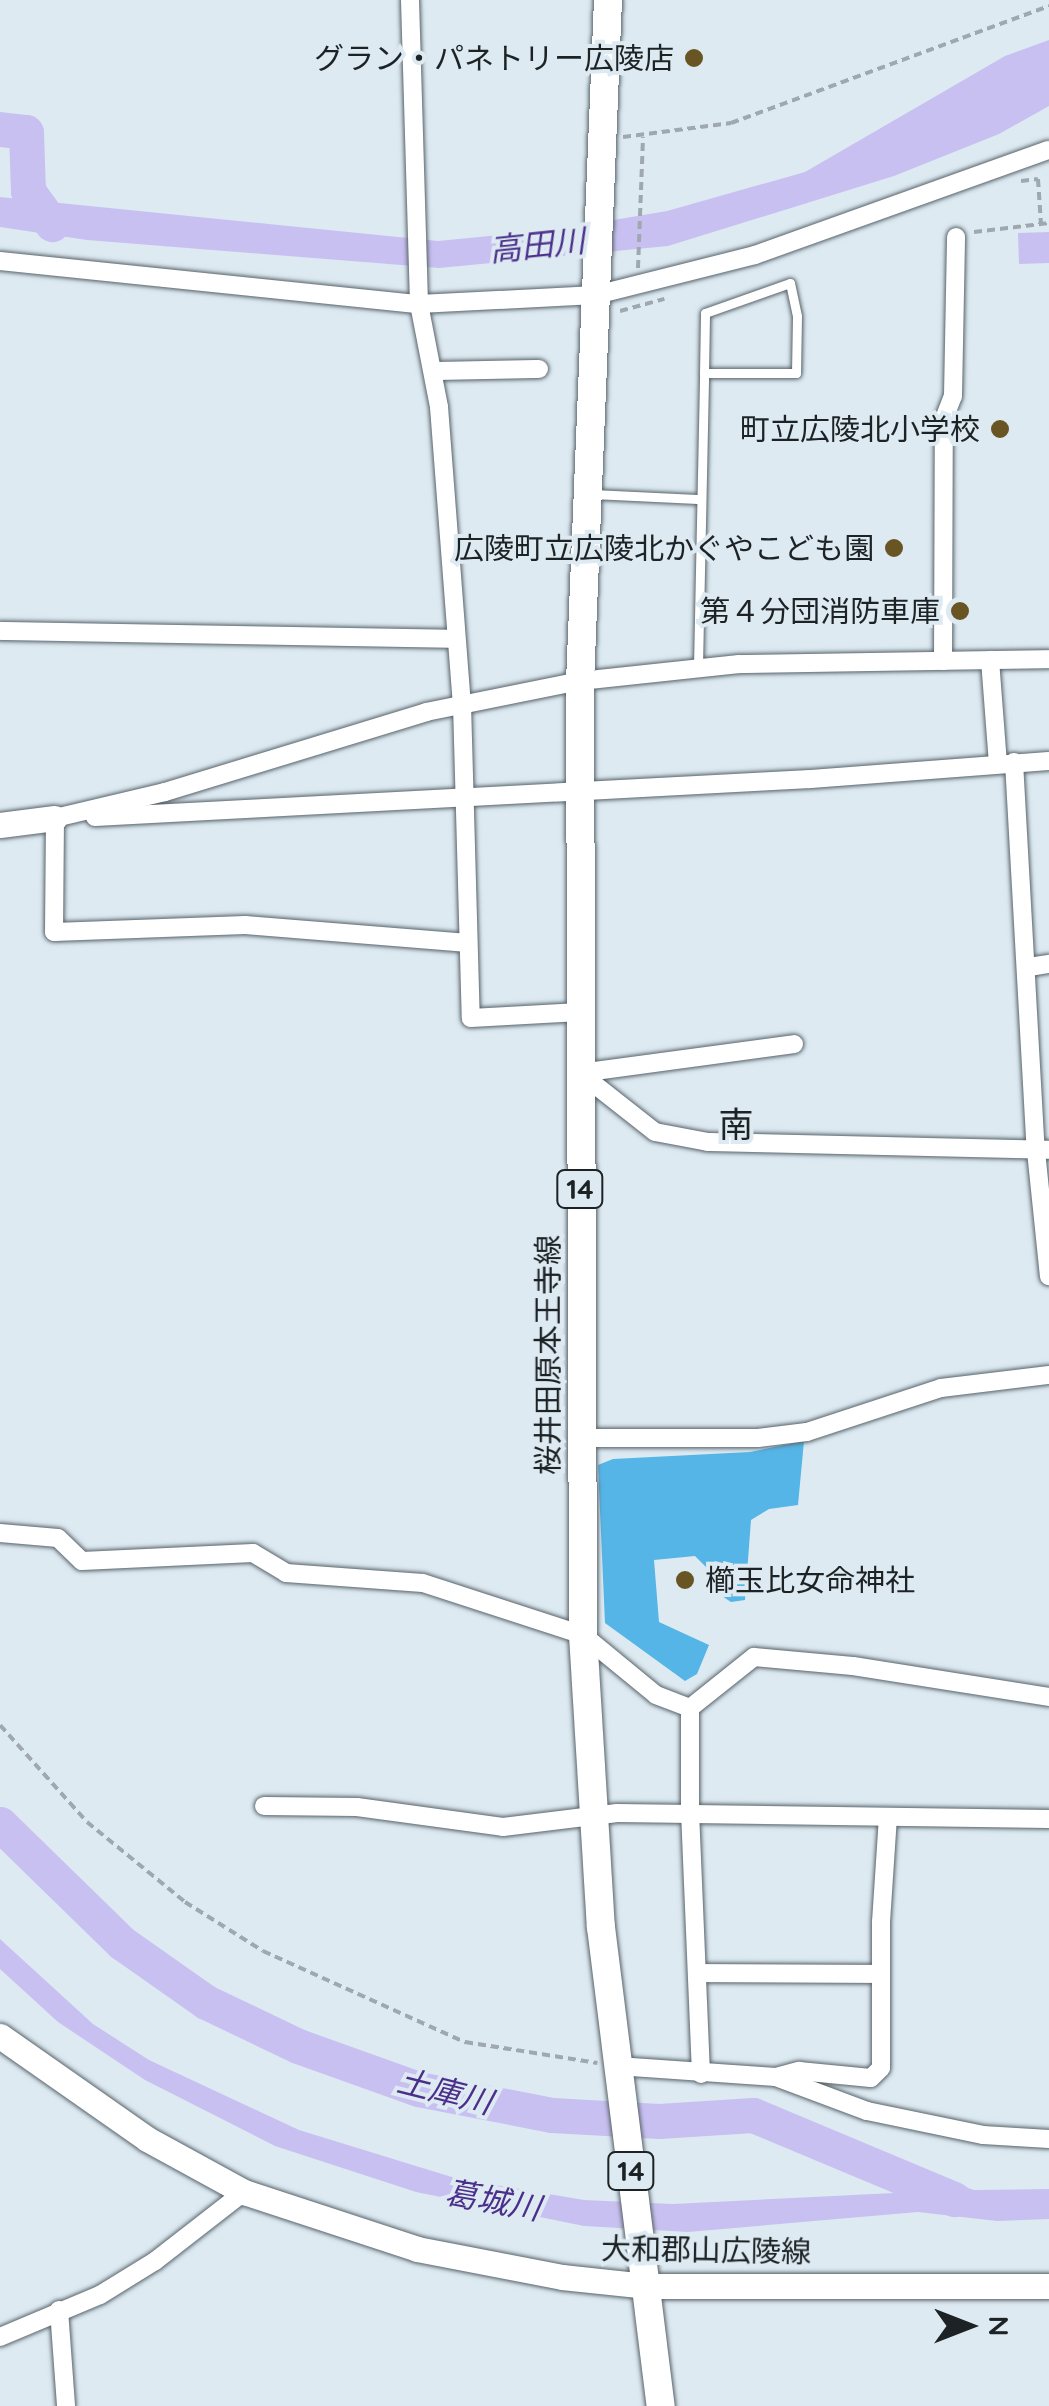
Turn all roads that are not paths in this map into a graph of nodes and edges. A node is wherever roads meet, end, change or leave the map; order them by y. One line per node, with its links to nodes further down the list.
1 (410, 0): 7 (street)
2 (608, 0): 6 (main road, 桜井田原本王寺線 / 14)
3 (1049, 150): 6 (street)
4 (956, 237): 16 (street)
5 (0, 260): 7 (street)
6 (596, 295): 7 (street); 11 (main road, 桜井田原本王寺線 / 14)
7 (419, 304): 9 (street)
8 (539, 369): 9 (street)
9 (433, 371): 14 (street)
10 (704, 373): 10 (lane); 12 (lane)
11 (589, 494): 12 (lane); 19 (main road, 桜井田原本王寺線 / 14)
12 (698, 499): 18 (lane)
13 (0, 630): 14 (street)
14 (455, 638): 20 (street)
15 (1049, 659): 17 (street)
16 (942, 660): 17 (street); 18 (street)
17 (990, 660): 22 (street)
18 (698, 666): 19 (street)
19 (580, 681): 20 (street); 23 (main road, 桜井田原本王寺線 / 14)
20 (462, 704): 24 (street); 25 (street)
21 (1049, 761): 22 (street)
22 (1006, 762): 23 (street); 29 (street)
23 (578, 791): 24 (street); 30 (main road, 桜井田原本王寺線 / 14)
24 (463, 796): 25 (street); 27 (street)
25 (55, 818): 26 (main road); 27 (street)
26 (0, 825)
27 (468, 942): 30 (street)
28 (1049, 964): 29 (street)
29 (1029, 967): 33 (street)
30 (580, 1012): 32 (main road, 桜井田原本王寺線 / 14)
31 (794, 1044): 32 (street)
32 (580, 1074): 33 (street); 36 (main road, 桜井田原本王寺線 / 14)
33 (1042, 1150): 34 (street)
34 (1049, 1276)
35 (1049, 1374): 36 (street)
36 (580, 1438): 38 (main road, 桜井田原本王寺線 / 14)
37 (0, 1533): 38 (street)
38 (583, 1635): 40 (street); 43 (main road, 桜井田原本王寺線 / 14)
39 (1049, 1697): 40 (street)
40 (690, 1708): 42 (street)
41 (264, 1806): 43 (street)
42 (690, 1813): 43 (street); 44 (street); 46 (street)
43 (592, 1817): 49 (main road, 桜井田原本王寺線 / 14)
44 (888, 1817): 45 (street); 47 (street)
45 (1049, 1819)
46 (697, 1973): 47 (street); 50 (street)
47 (881, 1974): 51 (street)
48 (0, 2036): 53 (main road, 大和郡山広陵線)
49 (618, 2074): 50 (street); 54 (main road, 桜井田原本王寺線 / 14)
50 (701, 2074): 51 (street)
51 (776, 2077): 52 (street)
52 (1049, 2139)
53 (244, 2192): 54 (main road, 大和郡山広陵線); 56 (street)
54 (644, 2274): 55 (main road, 大和郡山広陵線); 59 (main road, 桜井田原本王寺線 / 14)
55 (1049, 2286)
56 (59, 2310): 57 (street); 58 (street)
57 (0, 2337)
58 (66, 2406)
59 (662, 2406)

